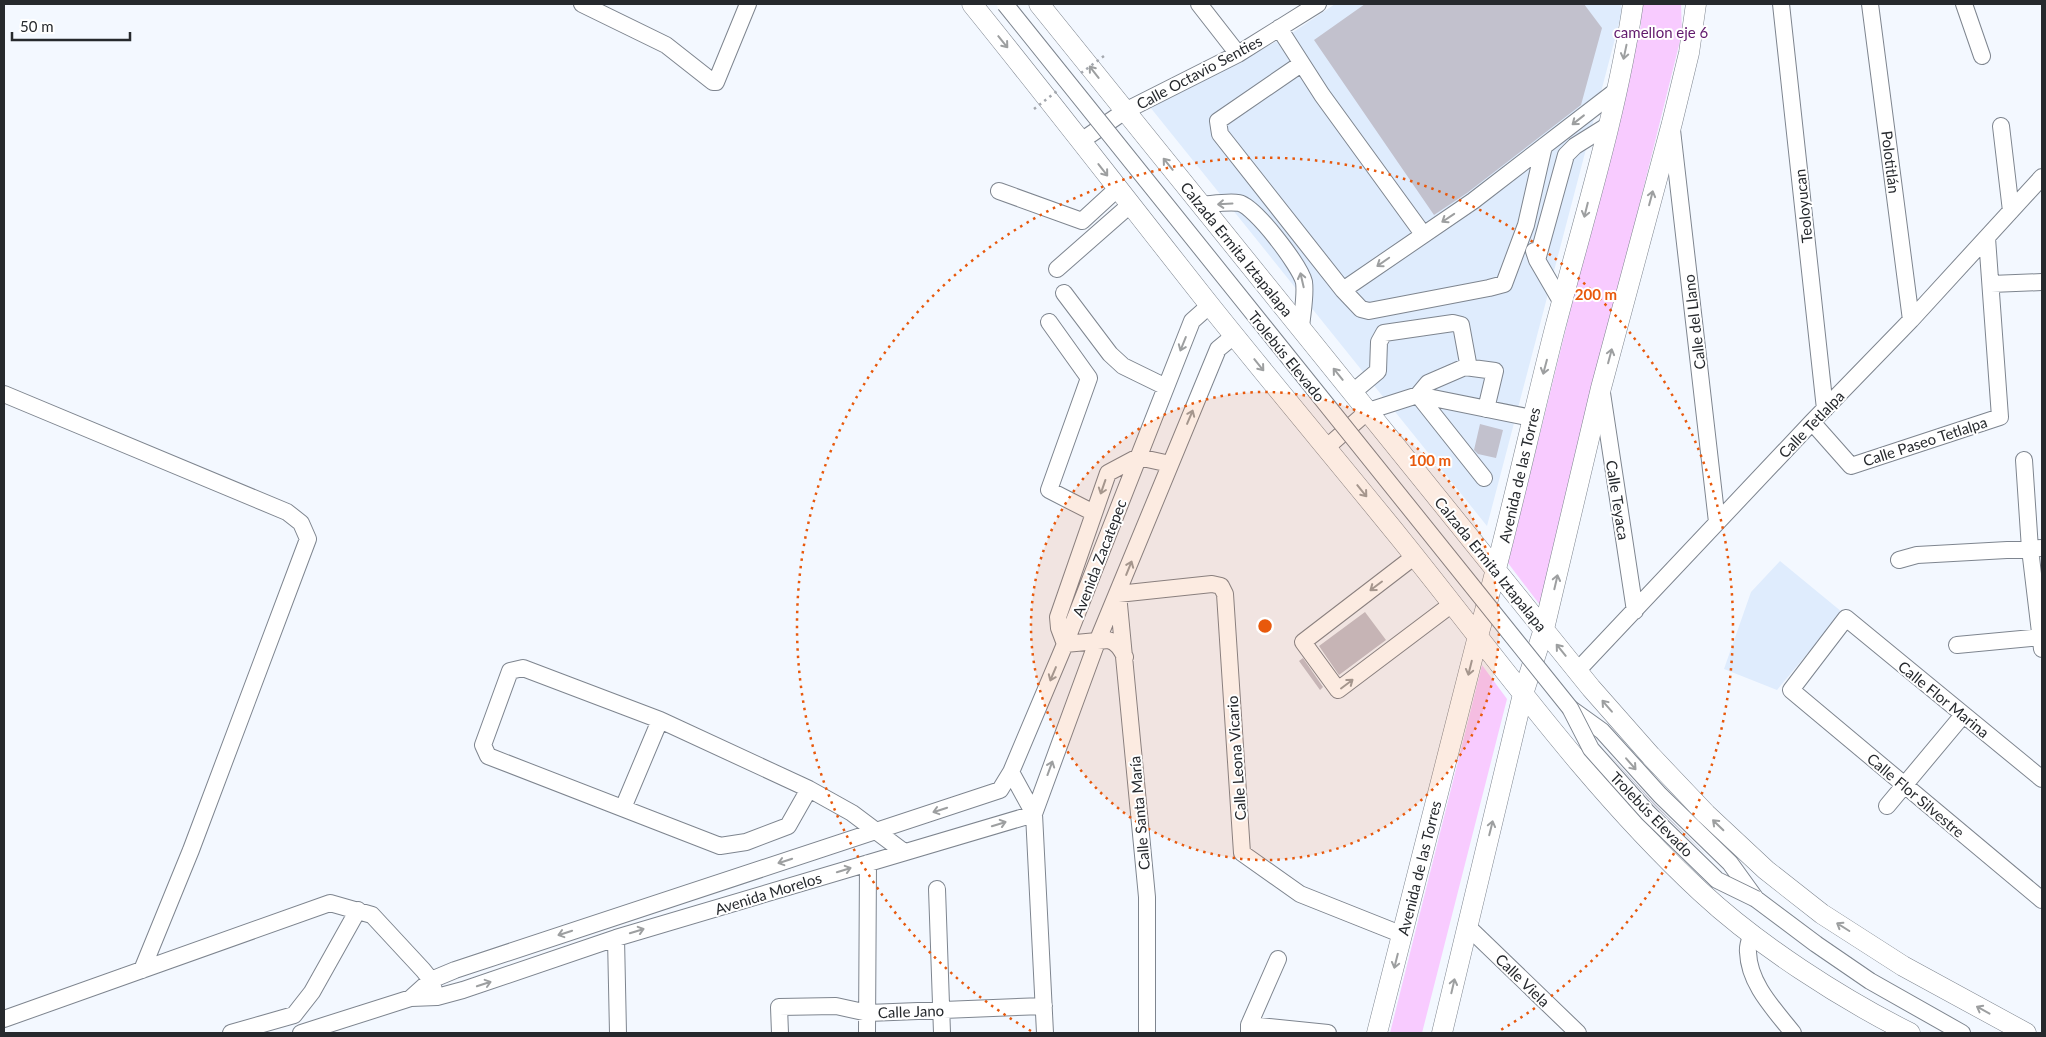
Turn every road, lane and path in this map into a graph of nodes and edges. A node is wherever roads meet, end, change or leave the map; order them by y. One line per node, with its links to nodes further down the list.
1 (582, 4): 2 (street)
2 (748, 4)
3 (972, 4): 22 (main road, one-way to 22)
4 (1005, 4): 84 (street, Trolebús Elevado, bridge)
5 (1039, 4): 18 (main road, Calzada Ermita Iztapalapa, one-way to 5)
6 (1199, 4): 14 (street)
7 (1318, 4): 13 (street, Calle Octavio Senties)
8 (1633, 4): 17 (main road, Avenida de las Torres, one-way to 17)
9 (1696, 4): 19 (main road)
10 (1781, 4): 56 (street, Teoloyucan)
11 (1870, 4): 45 (street, Polotitlán)
12 (1964, 4): 15 (street)
13 (1279, 28): 14 (street, Calle Octavio Senties); 16 (street)
14 (1238, 54): 18 (street, Calle Octavio Senties)
15 (1982, 56)
16 (1301, 64): 32 (street); 35 (street)
17 (1617, 90): 20 (main road, Avenida de las Torres); 23 (street, one-way to 23)
18 (1125, 111): 22 (street, Calle Octavio Senties); 30 (main road, Calzada Ermita Iztapalapa, one-way to 18)
19 (1672, 122): 51 (main road, one-way to 19); 66 (street, Calle del Llano)
20 (1607, 126): 25 (street); 43 (main road, Avenida de las Torres, one-way to 43)
21 (2001, 126): 31 (street)
22 (1081, 141): 26 (main road, one-way to 26)
23 (1544, 146): 28 (street); 35 (street, one-way to 35)
24 (2042, 177): 31 (street, Calle Tetlalpa)
25 (1559, 181): 28 (street); 37 (street)
26 (1118, 188): 27 (street); 29 (main road)
27 (999, 191)
28 (1533, 195): 33 (street)
29 (1132, 204): 38 (street); 44 (main road)
30 (1201, 205): 34 (street, one-way to 30); 47 (main road, Calzada Ermita Iztapalapa)
31 (2011, 212): 36 (street, Calle Tetlalpa)
32 (1290, 222): 34 (street); 41 (street)
33 (1526, 226): 37 (street); 41 (street)
34 (1273, 233): 47 (street, one-way to 34)
35 (1423, 234): 41 (street, one-way to 41)
36 (1987, 238): 40 (street, Calle Paseo Tetlalpa); 45 (street, Calle Tetlalpa)
37 (1537, 260): 43 (street)
38 (1057, 269)
39 (2042, 282): 40 (street)
40 (1991, 284): 59 (street, Calle Paseo Tetlalpa)
41 (1343, 290)
42 (1064, 293): 50 (street)
43 (1562, 303): 58 (main road, Avenida de las Torres, one-way to 58)
44 (1210, 305): 48 (main road); 50 (street, Avenida Zacatepec, one-way to 50)
45 (1912, 320): 56 (street, Calle Tetlalpa)
46 (1049, 322): 65 (street)
47 (1301, 328): 52 (main road, Calzada Ermita Iztapalapa, one-way to 47)
48 (1235, 336): 60 (main road, one-way to 60); 63 (street, Avenida Zacatepec, one-way to 48)
49 (1465, 367): 52 (street); 54 (street); 55 (street)
50 (1166, 387): 61 (street, Avenida Zacatepec)
51 (1601, 388): 73 (street, Calle Teyaca); 75 (main road, one-way to 51)
52 (1353, 392): 57 (main road, Calzada Ermita Iztapalapa)
53 (4, 394): 107 (street)
54 (1418, 395): 55 (street); 57 (street); 64 (street)
55 (1486, 409): 58 (street)
56 (1825, 409): 59 (street, Calle Tetlalpa)
57 (1368, 411): 60 (street); 70 (main road, Calzada Ermita Iztapalapa)
58 (1532, 418): 70 (main road, Avenida de las Torres)
59 (1812, 422): 66 (street, Calle Tetlalpa)
60 (1326, 447): 68 (main road, one-way to 68)
61 (1138, 457): 63 (street); 65 (street, one-way to 65); 79 (street, Avenida Zacatepec)
62 (2024, 460): 67 (street)
63 (1170, 464): 71 (street, Avenida Zacatepec, one-way to 63)
64 (1484, 478)
65 (1094, 513): 79 (street)
66 (1717, 522): 73 (street, Calle Tetlalpa)
67 (2036, 548): 69 (street); 77 (street)
68 (1415, 556): 72 (main road); 72 (street, one-way to 72)
69 (1899, 560)
70 (1497, 570): 75 (main road, Calzada Ermita Iztapalapa); 76 (main road, Avenida de las Torres)
71 (1118, 594): 78 (street, Avenida Zacatepec); 81 (street, Calle Santa María); 103 (street, Calle Leona Vicario)
72 (1452, 604): 76 (main road)
73 (1635, 611): 82 (street, Calle Tetlalpa)
74 (1846, 618): 85 (street, Calle Flor Marina); 89 (street, Calle Flor Silvestre)
75 (1544, 629): 82 (main road, Calzada Ermita Iztapalapa, one-way to 75); 83 (main road)
76 (1478, 636): 83 (main road); 103 (main road, Avenida de las Torres, one-way to 103)
77 (2042, 641): 80 (street)
78 (1097, 642): 79 (street); 81 (street); 93 (street, Avenida Zacatepec, one-way to 78)
79 (1065, 644): 87 (street, Avenida Zacatepec, one-way to 87)
80 (1957, 645)
81 (1126, 659): 124 (street, Calle Santa María)
82 (1578, 670): 132 (main road, Calzada Ermita Iztapalapa, one-way to 82)
83 (1523, 694): 101 (main road, one-way to 83); 102 (main road)
84 (1570, 708): 98 (street, Trolebús Elevado, one-way to 98, bridge); 98 (street, Trolebús Elevado, bridge)
85 (1963, 715): 88 (street, Calle Flor Marina); 89 (street)
86 (660, 720): 90 (street); 92 (street); 92 (street)
87 (1011, 772): 93 (street, Avenida Zacatepec); 94 (street, Avenida Morelos, one-way to 94)
88 (2042, 779)
89 (1904, 785): 91 (street); 99 (street, Calle Flor Silvestre)
90 (810, 789): 92 (street); 94 (street)
91 (1887, 806)
92 (623, 808)
93 (1034, 814): 95 (street, Avenida Morelos, one-way to 93); 112 (street, Avenida Zacatepec)
94 (876, 830): 95 (street); 105 (street, Avenida Morelos, one-way to 105)
95 (904, 852): 96 (street, Avenida Morelos)
96 (868, 863): 104 (street, Avenida Morelos, one-way to 96); 114 (street)
97 (937, 889): 113 (street)
98 (1756, 899): 131 (street, Trolebús Elevado)
99 (2042, 900)
100 (358, 910): 107 (street); 109 (street); 117 (street)
101 (1467, 926): 127 (main road, one-way to 101); 128 (street, Calle Viela)
102 (1752, 933): 129 (street); 130 (main road)
103 (1402, 935): 126 (main road, Avenida de las Torres, one-way to 126)
104 (616, 938): 108 (street, Avenida Morelos); 119 (street)
105 (497, 956): 108 (street); 109 (street, Avenida Morelos)
106 (1278, 959): 116 (street)
107 (142, 970): 115 (street)
108 (504, 977): 110 (street, Avenida Morelos, one-way to 108)
109 (431, 980): 110 (street); 111 (street, Avenida Morelos)
110 (437, 997): 111 (street, Avenida Morelos)
111 (411, 998): 118 (street, Avenida Morelos)
112 (1044, 1006): 113 (street, Calle Jano); 123 (street, Avenida Zacatepec)
113 (942, 1010): 114 (street, Calle Jano); 122 (street)
114 (868, 1013): 120 (street, Calle Jano); 121 (street)
115 (4, 1019)
116 (1249, 1029): 125 (street)
117 (232, 1033)
118 (303, 1033)
119 (618, 1033)
120 (780, 1033)
121 (867, 1033)
122 (942, 1033)
123 (1045, 1033)
124 (1148, 1033)
125 (1328, 1033)
126 (1377, 1033)
127 (1442, 1033)
128 (1578, 1033)
129 (1792, 1033)
130 (1910, 1033)
131 (1962, 1033)
132 (2026, 1033)

